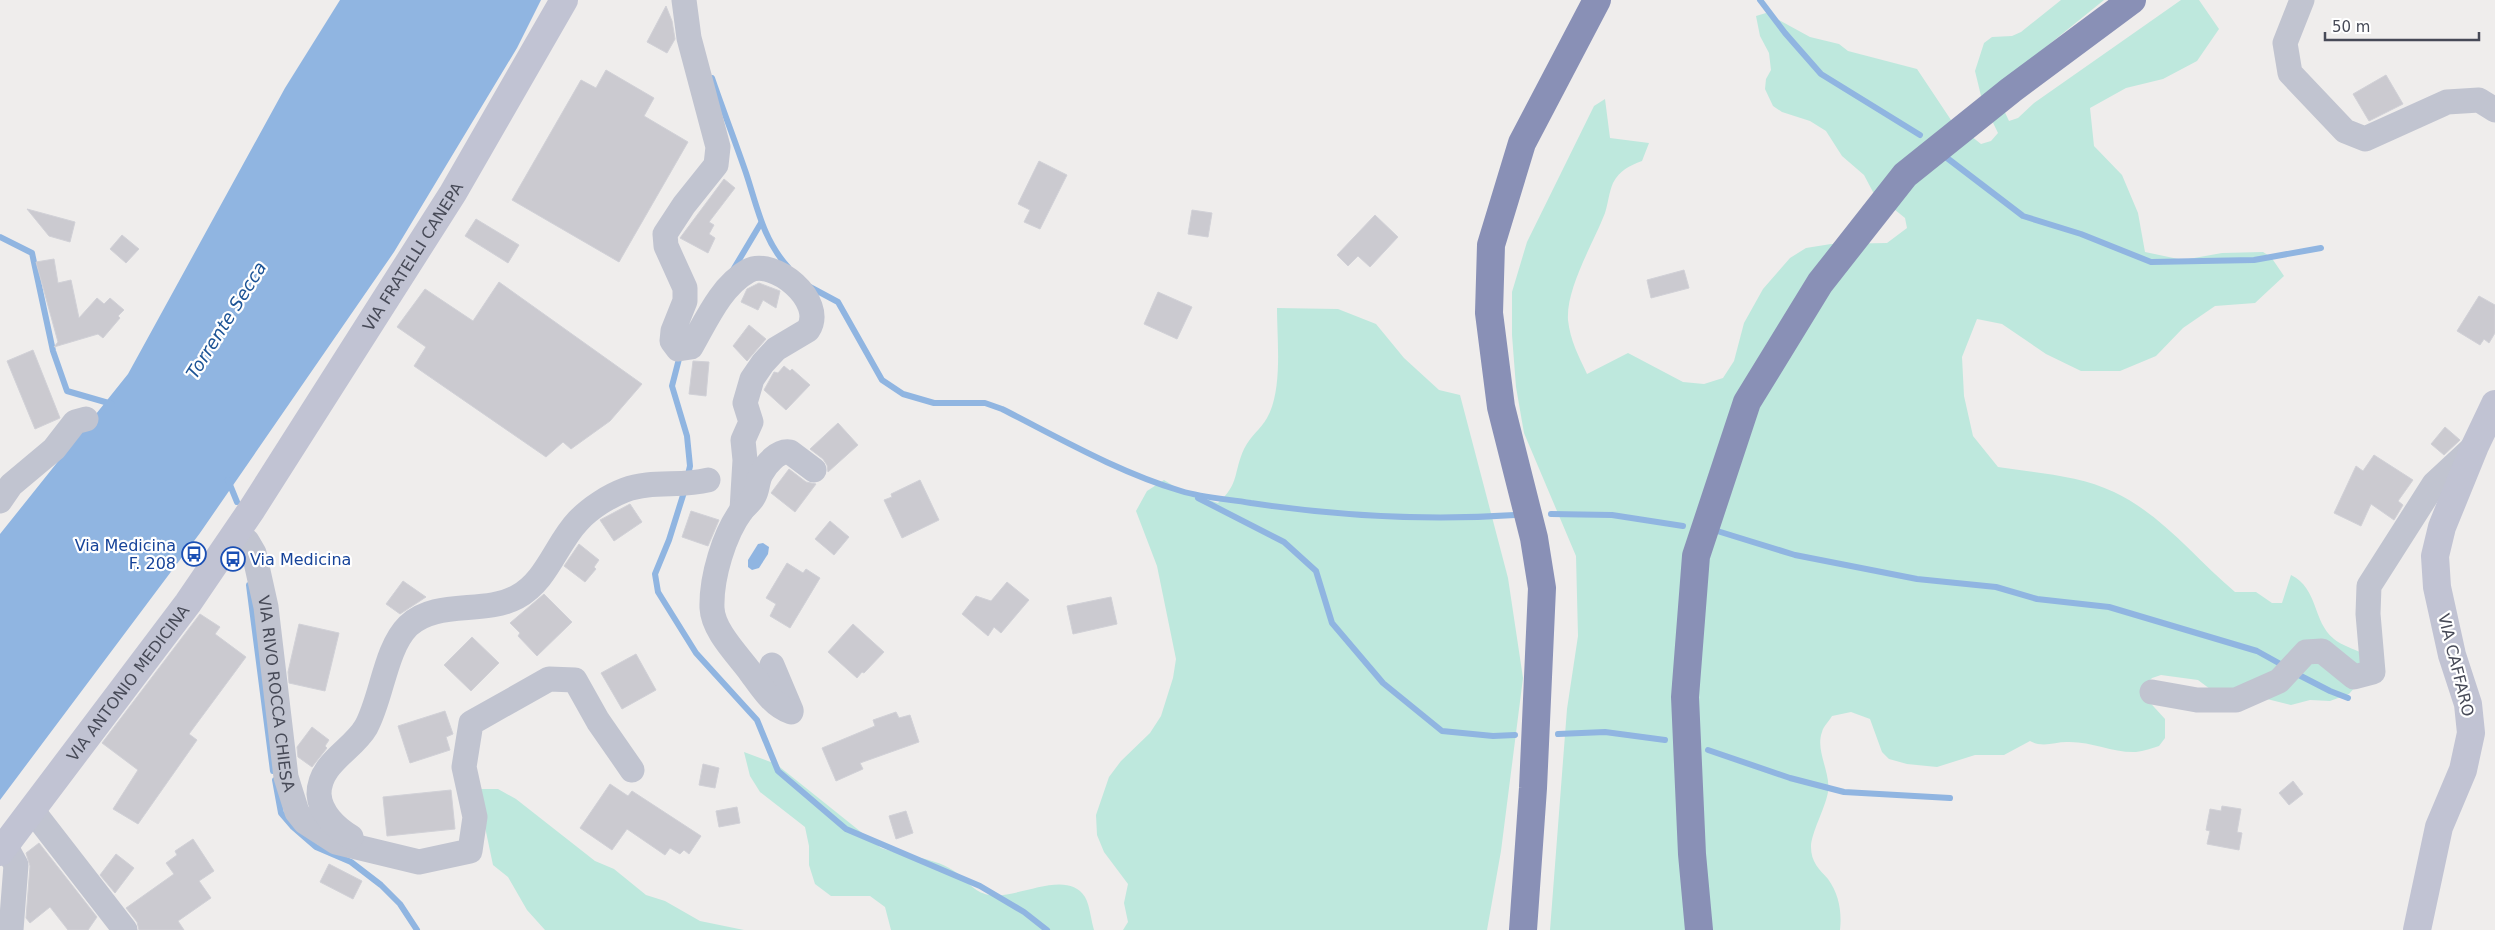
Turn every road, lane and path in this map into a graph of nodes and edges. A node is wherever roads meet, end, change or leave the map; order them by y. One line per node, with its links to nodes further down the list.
1 (564, 0): 13 (main road, VIA FRATELLI CANEPA)
2 (684, 0): 14 (street)
3 (1597, 0): 24 (highway)
4 (2132, 0): 25 (highway)
5 (2302, 0): 6 (street)
6 (2495, 110)
7 (2495, 404): 9 (main road, VIA CAFFARO)
8 (86, 419): 12 (street)
9 (2475, 446): 17 (street); 26 (main road, VIA CAFFARO)
10 (814, 470): 14 (street)
11 (708, 480): 21 (street)
12 (0, 500)
13 (252, 508): 15 (main road, VIA ANTONIO MEDICINA)
14 (742, 510): 16 (street)
15 (236, 533): 19 (main road, VIA ANTONIO MEDICINA); 21 (street, VIA RIVO ROCCA CHIESA)
16 (772, 665)
17 (2152, 692)
18 (632, 770): 21 (street)
19 (32, 810): 20 (main road, VIA ANTONIO MEDICINA); 23 (street)
20 (3, 849): 22 (street)
21 (369, 850)
22 (11, 930)
23 (125, 930)
24 (1523, 930)
25 (1699, 930)
26 (2417, 930)

